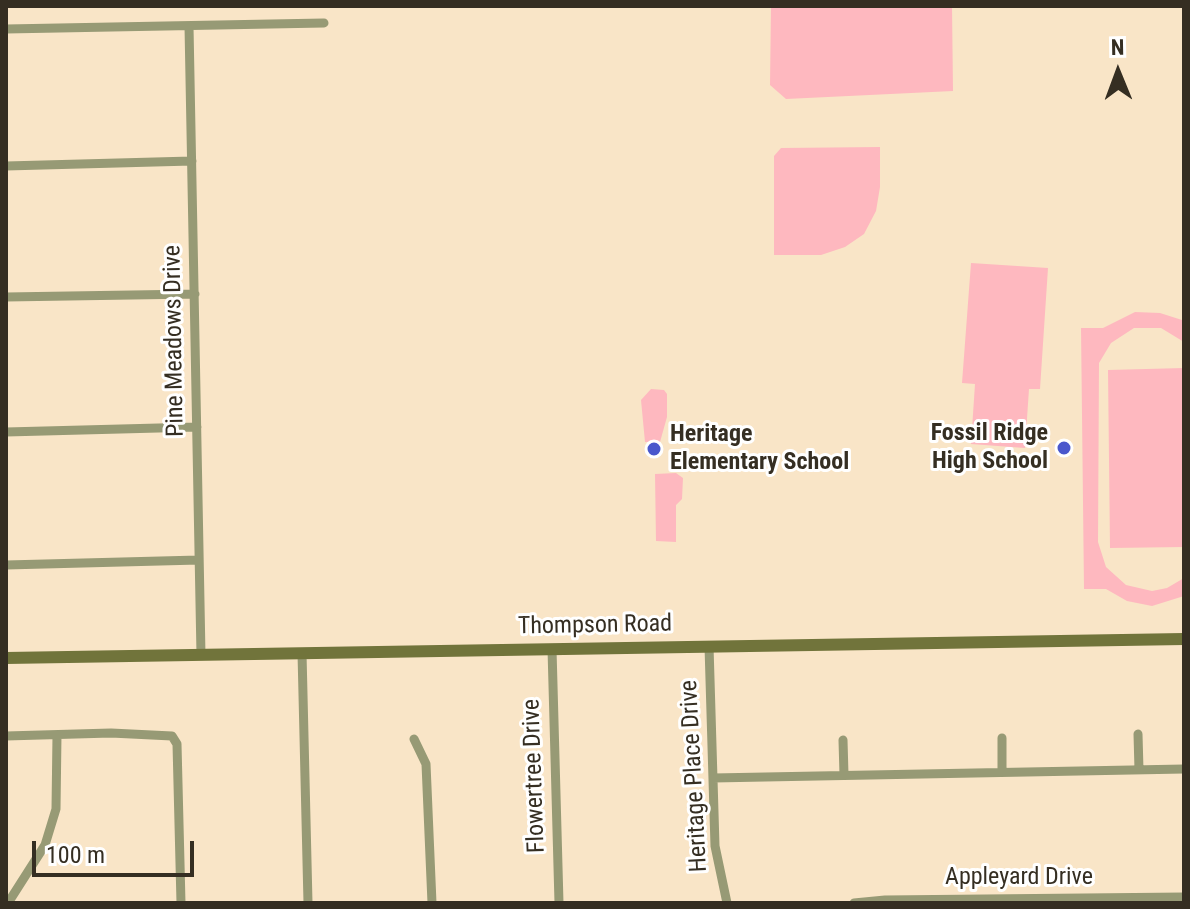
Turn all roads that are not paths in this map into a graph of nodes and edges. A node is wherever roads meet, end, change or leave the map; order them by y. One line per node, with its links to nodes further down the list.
1 (324, 23): 2 (street)
2 (189, 26): 3 (street); 4 (street, Pine Meadows Drive)
3 (6, 29)
4 (192, 161): 5 (street); 6 (street, Pine Meadows Drive)
5 (6, 166)
6 (195, 294): 7 (street); 8 (street, Pine Meadows Drive)
7 (6, 297)
8 (197, 427): 9 (street); 10 (street, Pine Meadows Drive)
9 (6, 432)
10 (199, 560): 11 (street); 16 (street, Pine Meadows Drive)
11 (6, 565)
12 (1184, 639): 13 (street, Thompson Road)
13 (709, 646): 14 (street, Thompson Road); 28 (street, Heritage Place Drive)
14 (552, 649): 15 (street, Thompson Road); 35 (street, Flowertree Drive)
15 (302, 653): 16 (street, Thompson Road); 33 (street)
16 (201, 655): 17 (street, Thompson Road)
17 (6, 658)
18 (1138, 734): 25 (street)
19 (57, 735): 20 (street); 31 (street); 32 (street)
20 (6, 736)
21 (1002, 738): 26 (street)
22 (414, 739): 34 (street)
23 (843, 740): 27 (street)
24 (1184, 769): 25 (street)
25 (1139, 770): 26 (street)
26 (1002, 772): 27 (street)
27 (844, 775): 28 (street)
28 (713, 778): 36 (street, Heritage Place Drive)
29 (1184, 897): 30 (street, Appleyard Drive)
30 (1146, 901): 37 (street, Appleyard Drive)
31 (8, 903)
32 (181, 903)
33 (308, 903)
34 (432, 903)
35 (559, 903)
36 (727, 903)
37 (854, 903)

